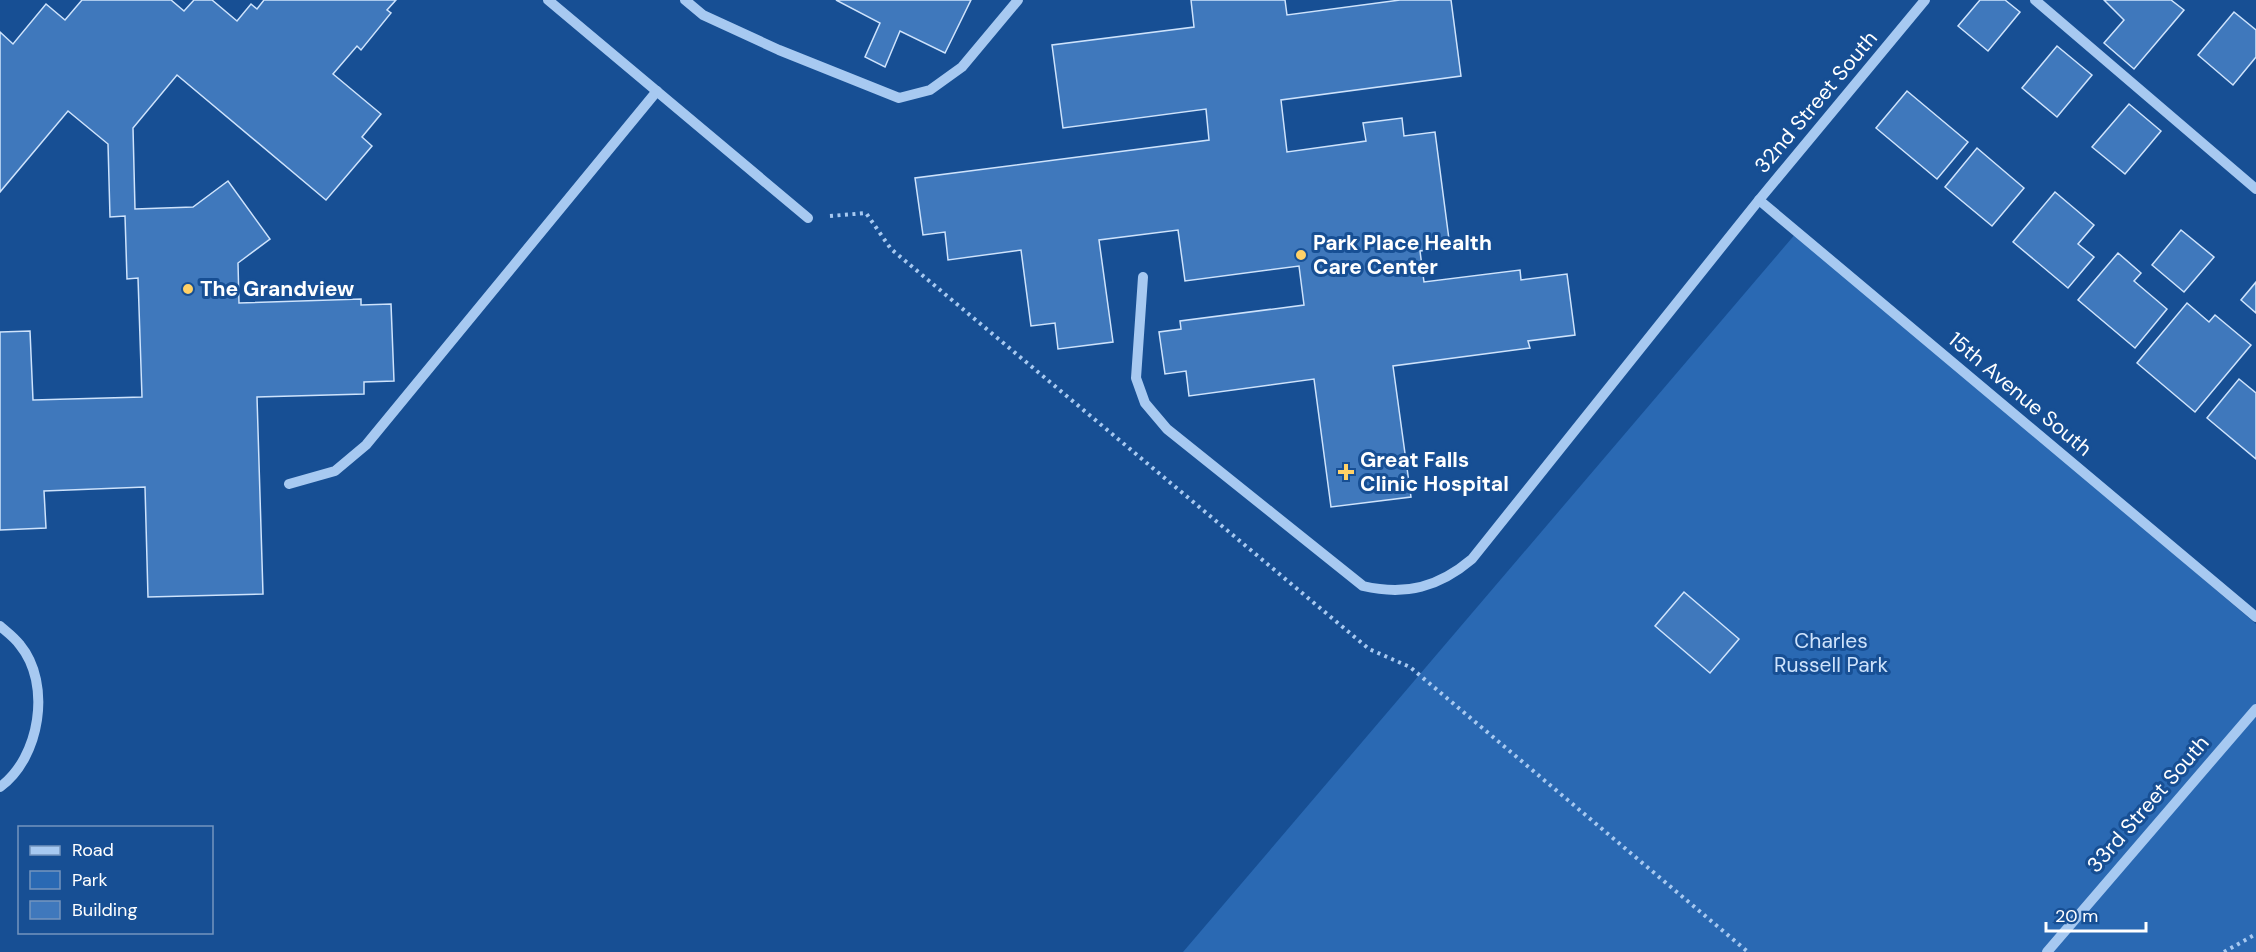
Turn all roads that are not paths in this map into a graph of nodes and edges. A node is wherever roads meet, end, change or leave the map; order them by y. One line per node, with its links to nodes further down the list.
1 (548, 0): 6 (street)
2 (685, 0): 3 (street)
3 (1018, 0)
4 (1925, 0): 8 (street, 32nd Street South)
5 (2035, 0): 7 (street)
6 (657, 92): 9 (street); 11 (street)
7 (2256, 189)
8 (1760, 200): 10 (street, 32nd Street South); 12 (street, 15th Avenue South)
9 (808, 218)
10 (1143, 277)
11 (289, 484)
12 (2256, 617)
13 (0, 626): 15 (street)
14 (2256, 709): 16 (street, 33rd Street South)
15 (0, 787)
16 (2047, 952)

